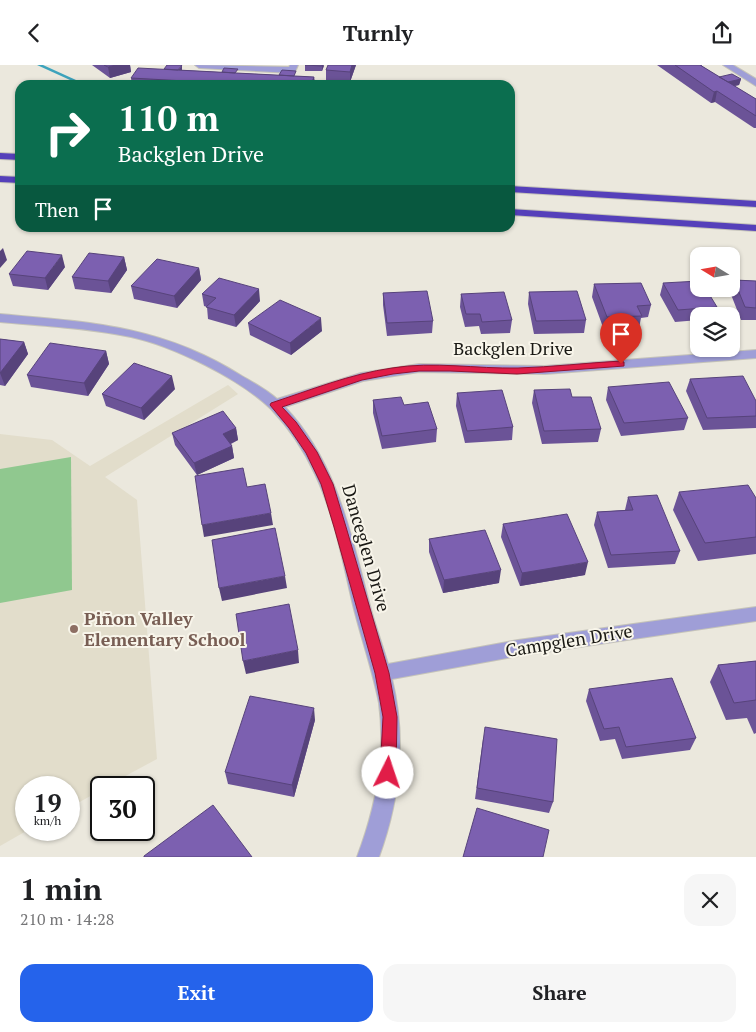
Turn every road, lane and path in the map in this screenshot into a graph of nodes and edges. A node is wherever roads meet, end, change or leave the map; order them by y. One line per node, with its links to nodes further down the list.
1 (199, 65): 2 (street)
2 (294, 65)
3 (727, 65): 4 (street)
4 (756, 83)
5 (0, 156): 6 (highway)
6 (15, 157)
7 (0, 179): 8 (highway)
8 (15, 180)
9 (515, 189): 10 (highway)
10 (756, 204)
11 (515, 212): 12 (highway)
12 (756, 227)
13 (0, 318): 15 (street, Danceglen Drive)
14 (756, 354): 15 (street, Backglen Drive)
15 (275, 405): 17 (street, Danceglen Drive)
16 (756, 614): 17 (street, Campglen Drive)
17 (382, 673): 18 (street, Danceglen Drive)
18 (368, 857)

